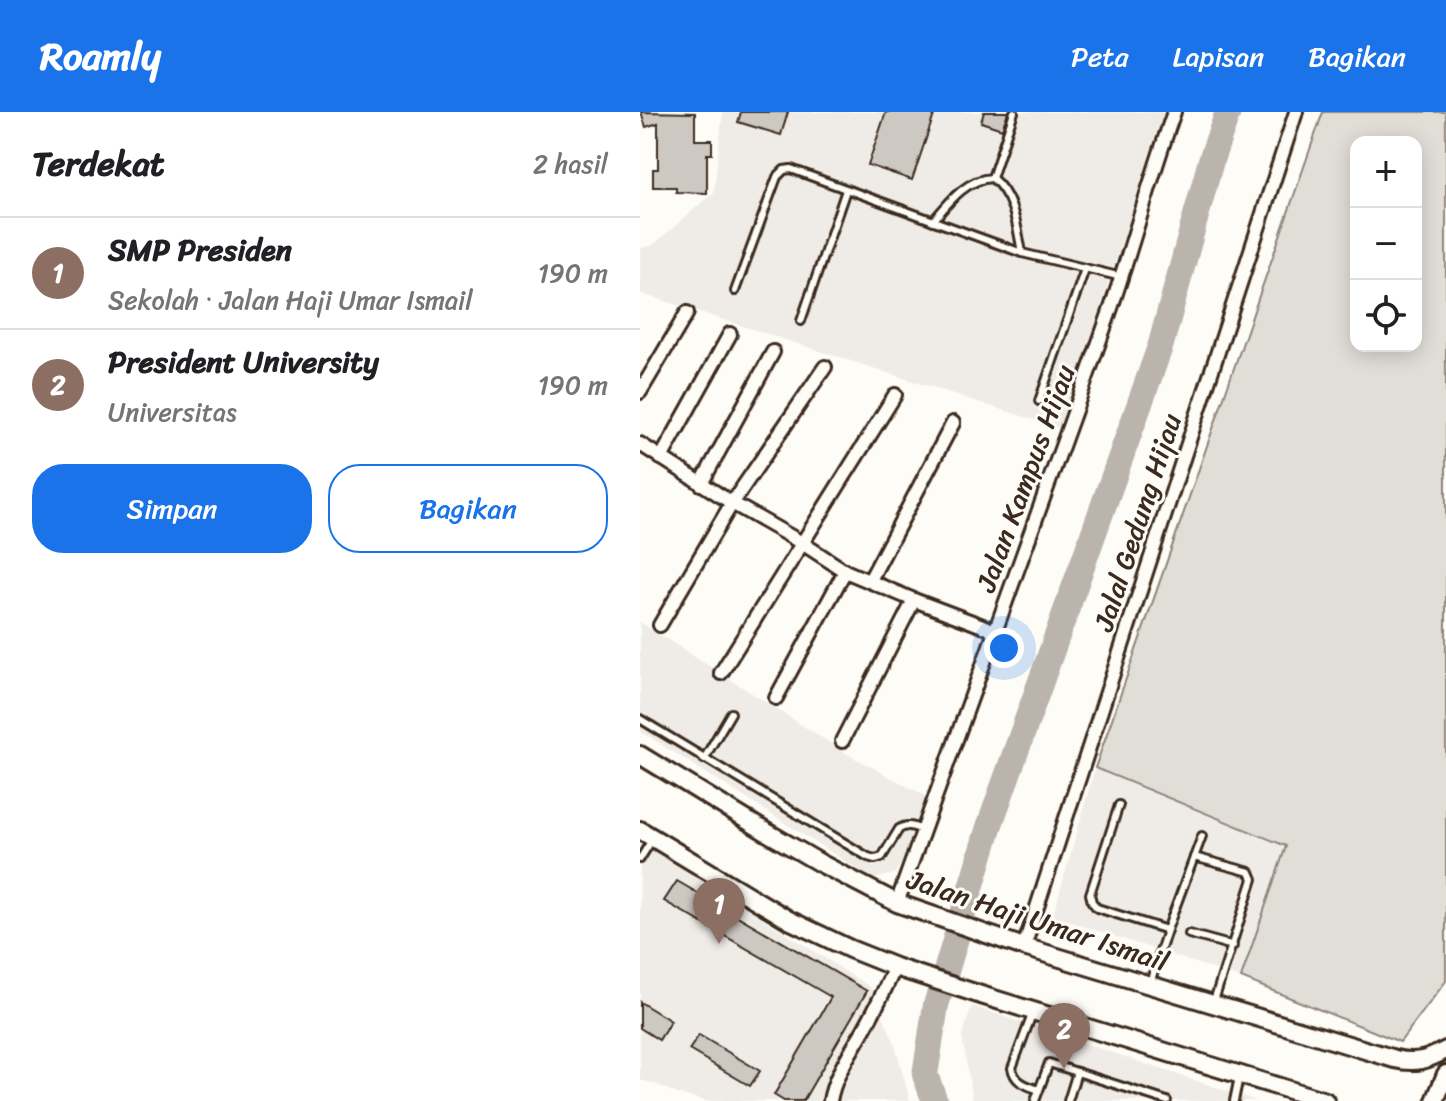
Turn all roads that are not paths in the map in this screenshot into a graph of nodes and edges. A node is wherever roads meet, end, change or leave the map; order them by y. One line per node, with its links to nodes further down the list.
1 (1014, 112): 4 (lane)
2 (1174, 112): 9 (street, Jalan Kampus Hijau)
3 (1296, 112): 46 (street, Jalal Gedung Hijau)
4 (992, 178): 6 (lane); 7 (lane)
5 (846, 190): 6 (lane); 10 (lane); 12 (lane)
6 (933, 221): 7 (lane)
7 (1022, 253): 8 (lane)
8 (1085, 269): 9 (lane); 18 (lane)
9 (1122, 277): 29 (street, Jalan Kampus Hijau)
10 (735, 291)
11 (687, 313): 16 (street)
12 (801, 321)
13 (730, 334): 21 (street)
14 (773, 352): 22 (street)
15 (825, 367): 23 (street)
16 (640, 392)
17 (895, 395): 24 (street)
18 (1039, 401)
19 (953, 423): 26 (street)
20 (640, 444): 21 (street)
21 (661, 458): 22 (street)
22 (701, 484): 23 (street)
23 (732, 503): 24 (street); 28 (street)
24 (802, 543): 25 (street); 30 (street)
25 (845, 571): 26 (street); 31 (street)
26 (870, 580): 27 (street)
27 (914, 600): 29 (street); 34 (street)
28 (660, 625)
29 (996, 631): 38 (street, Jalan Kampus Hijau)
30 (721, 673)
31 (776, 698)
32 (731, 713): 36 (lane)
33 (640, 719): 36 (lane)
34 (842, 741)
35 (640, 755): 43 (main road, Jalan Haji Umar Ismail)
36 (704, 759): 38 (lane)
37 (1119, 805): 44 (lane)
38 (923, 830): 43 (street, Jalan Kampus Hijau)
39 (647, 834): 42 (lane); 48 (main road)
40 (1202, 836): 41 (lane)
41 (1194, 857): 44 (lane); 47 (lane)
42 (640, 859)
43 (897, 903): 46 (main road, Jalan Haji Umar Ismail)
44 (1167, 930): 49 (lane)
45 (1189, 934): 47 (lane)
46 (1018, 945): 49 (main road, Jalan Haji Umar Ismail)
47 (1233, 946): 50 (lane)
48 (902, 969): 51 (main road); 58 (street)
49 (1150, 985): 50 (main road, Jalan Haji Umar Ismail)
50 (1213, 1004): 52 (main road, Jalan Haji Umar Ismail)
51 (1033, 1012): 55 (main road); 56 (lane)
52 (1446, 1050)
53 (1077, 1072): 56 (lane); 60 (lane); 61 (lane)
54 (1446, 1074): 64 (main road)
55 (1240, 1075): 57 (main road); 62 (lane)
56 (1039, 1090): 59 (lane)
57 (1292, 1096): 63 (main road)
58 (830, 1101)
59 (1035, 1101)
60 (1068, 1101)
61 (1167, 1101)
62 (1234, 1101)
63 (1325, 1101)
64 (1435, 1101)

